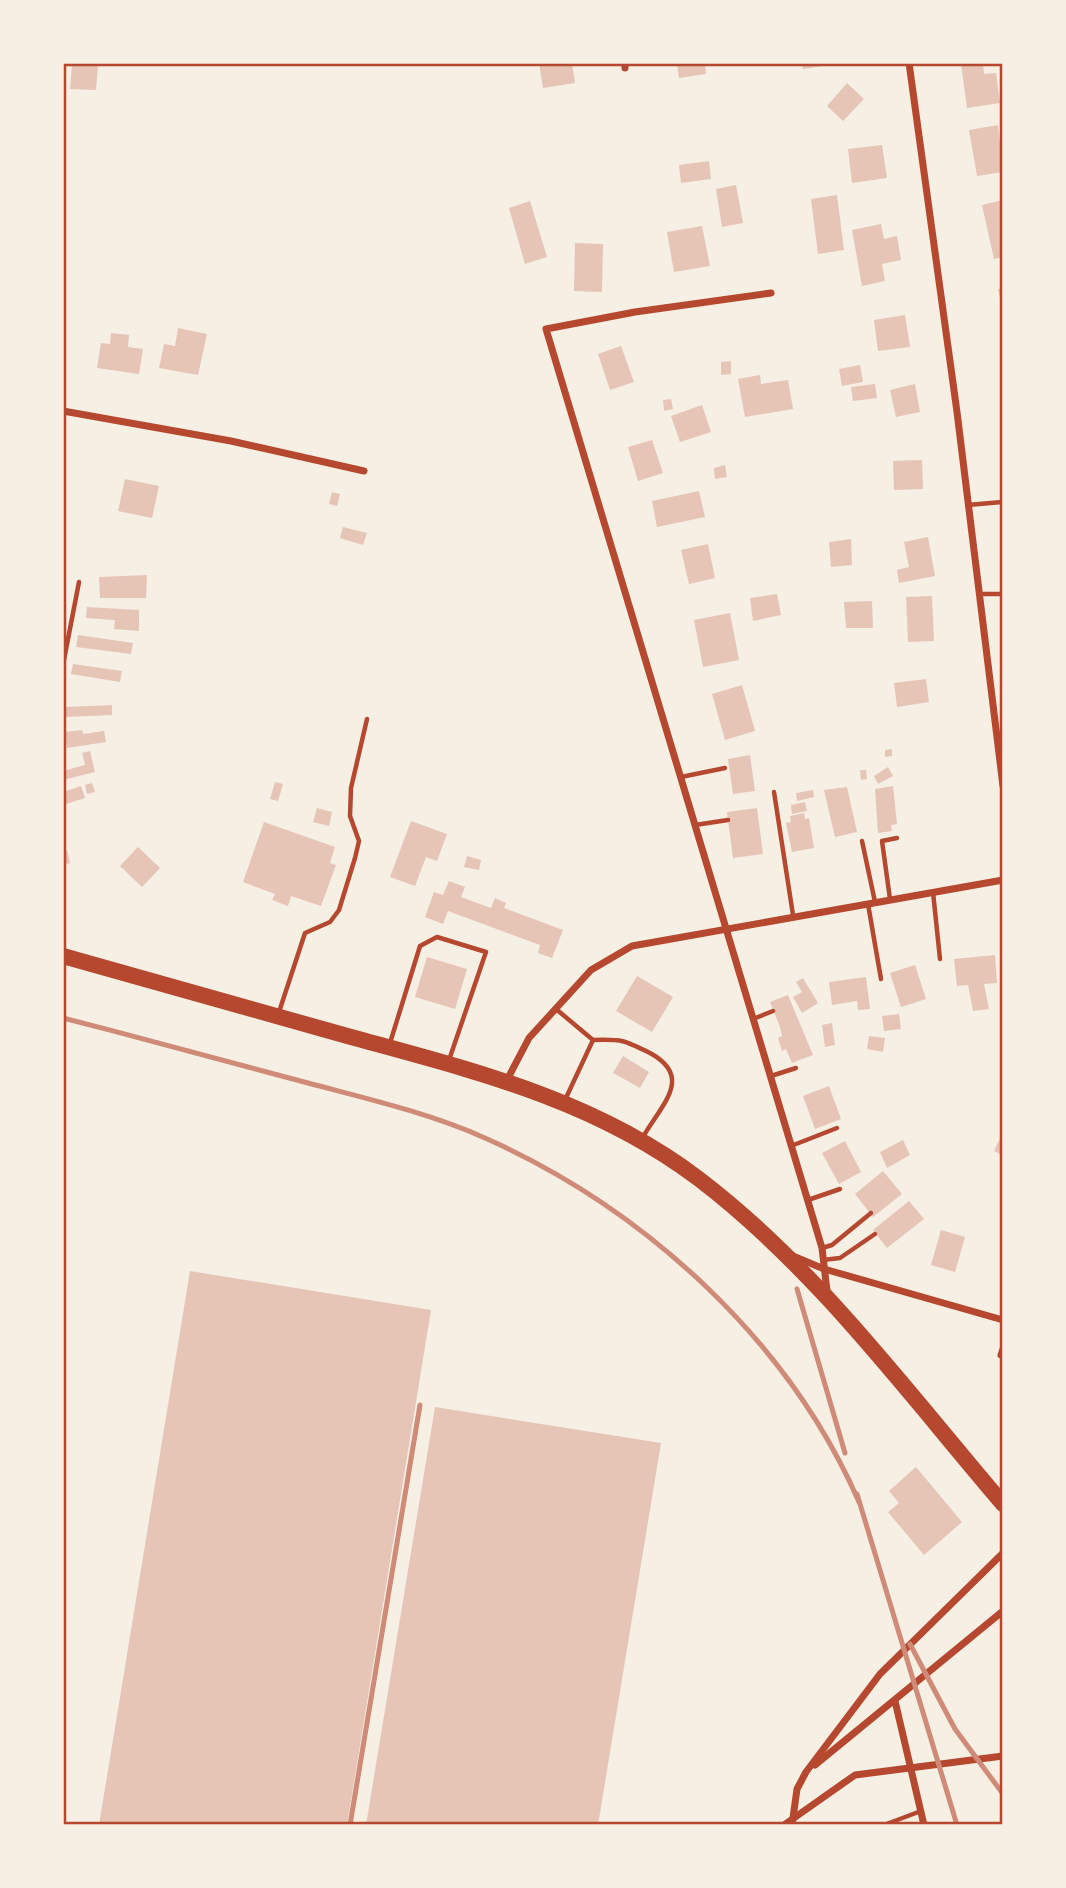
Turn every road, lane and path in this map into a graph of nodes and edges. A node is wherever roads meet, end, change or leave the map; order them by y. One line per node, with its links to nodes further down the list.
1 (909, 63): 7 (street)
2 (771, 293): 14 (street)
3 (63, 411): 4 (street)
4 (364, 471)
5 (1003, 472): 6 (lane)
6 (1002, 504): 7 (lane)
7 (968, 505): 9 (street)
8 (79, 582): 11 (lane)
9 (979, 594): 10 (lane); 15 (street)
10 (1003, 594)
11 (63, 664)
12 (367, 719): 32 (lane)
13 (724, 768): 14 (lane)
14 (680, 778): 18 (street)
15 (1003, 786)
16 (774, 792): 25 (lane)
17 (728, 820): 18 (lane)
18 (695, 825): 26 (street)
19 (897, 838): 23 (lane)
20 (862, 841): 24 (lane)
21 (1003, 880): 22 (street)
22 (933, 892): 23 (street); 28 (lane)
23 (890, 899): 24 (street)
24 (872, 902): 25 (street); 29 (lane)
25 (793, 915): 26 (street)
26 (725, 927): 30 (street); 33 (street)
27 (63, 956): 32 (main road)
28 (940, 959)
29 (881, 979)
30 (556, 1009): 34 (lane); 39 (street)
31 (773, 1011): 33 (lane)
32 (278, 1016): 35 (main road)
33 (753, 1019): 38 (street)
34 (593, 1040): 40 (lane); 42 (lane)
35 (388, 1047): 36 (main road); 36 (lane)
36 (447, 1063): 39 (main road)
37 (796, 1068): 38 (lane)
38 (770, 1076): 43 (street)
39 (507, 1080): 40 (main road)
40 (563, 1102): 42 (main road)
41 (837, 1128): 43 (lane)
42 (641, 1141): 49 (main road)
43 (792, 1146): 45 (street)
44 (839, 1189): 45 (lane)
45 (808, 1200): 48 (street)
46 (871, 1213): 48 (lane)
47 (875, 1234): 50 (lane)
48 (822, 1248): 50 (street)
49 (785, 1253): 50 (street); 51 (main road)
50 (823, 1265): 51 (street); 52 (street)
51 (828, 1299): 53 (main road)
52 (1003, 1320)
53 (1003, 1504)
54 (1003, 1553): 58 (street)
55 (1003, 1611): 56 (street)
56 (895, 1701): 58 (street); 59 (street)
57 (1003, 1756): 60 (street)
58 (806, 1772): 61 (street)
59 (921, 1811): 62 (lane); 63 (street)
60 (784, 1825)
61 (792, 1825)
62 (884, 1825)
63 (924, 1825)

